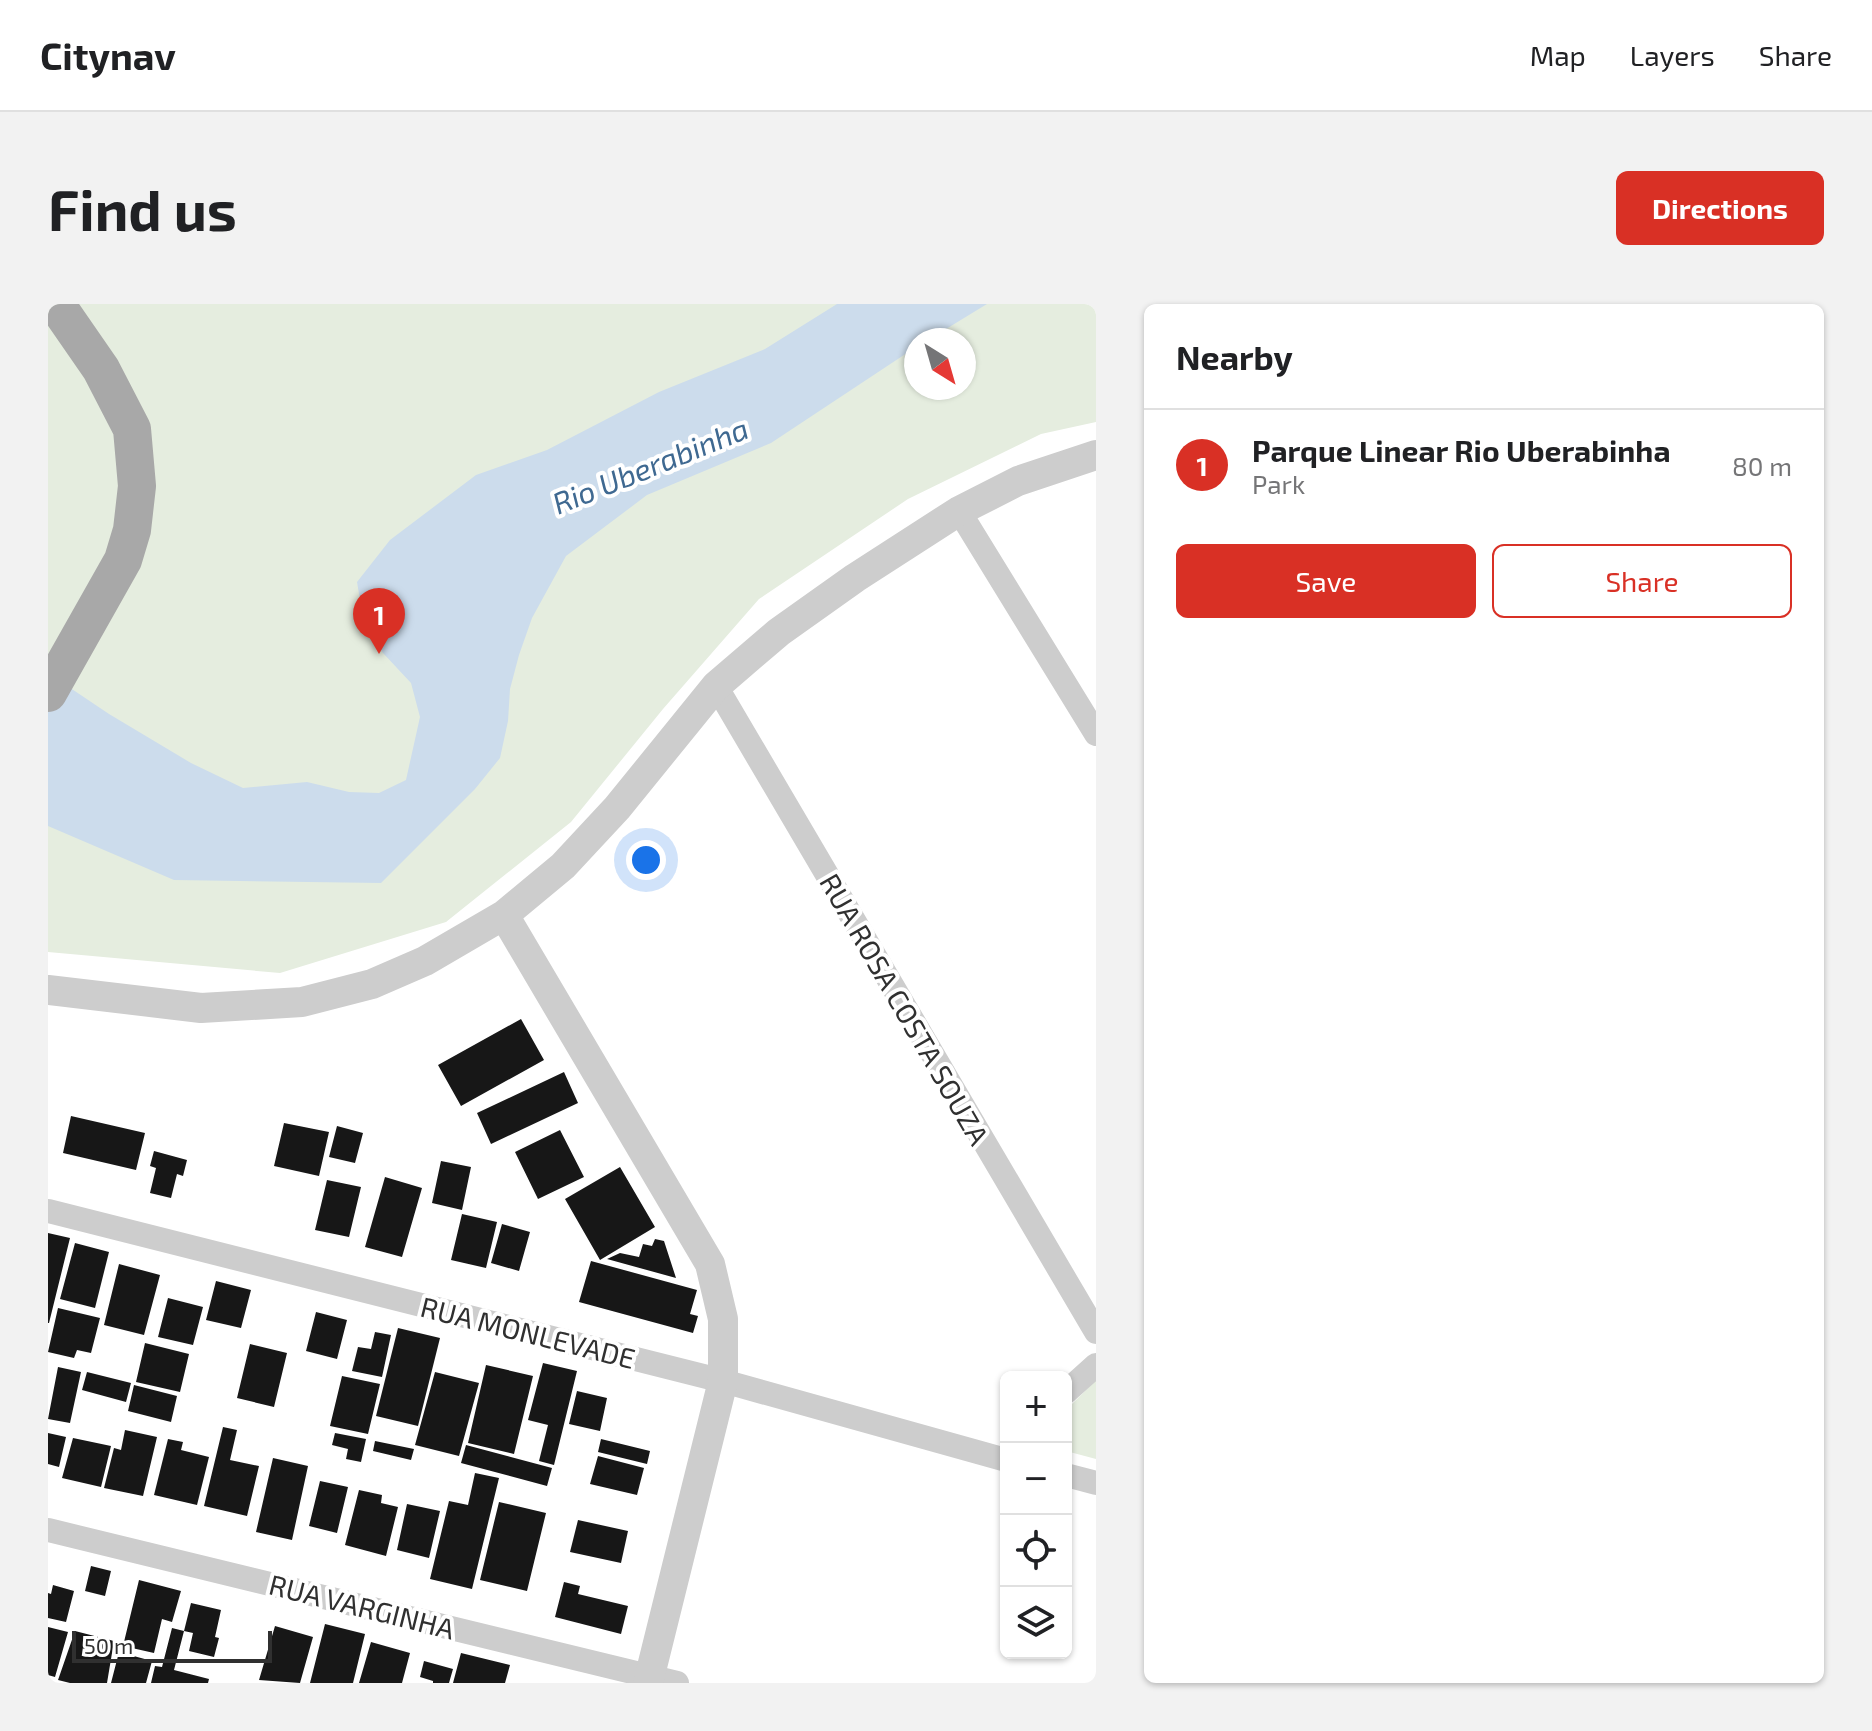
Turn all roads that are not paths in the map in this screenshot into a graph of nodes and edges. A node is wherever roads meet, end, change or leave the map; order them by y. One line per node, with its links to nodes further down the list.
1 (56, 304): 5 (main road)
2 (1096, 455): 3 (street)
3 (959, 511): 4 (street); 6 (street)
4 (716, 686): 7 (street); 10 (street, RUA ROSA COSTA SOUZA)
5 (48, 693)
6 (1096, 734)
7 (504, 915): 8 (street); 12 (street)
8 (48, 990)
9 (48, 1211): 12 (street, RUA MONLEVADE)
10 (1096, 1332)
11 (1096, 1365): 13 (street)
12 (723, 1381): 14 (street, RUA MONLEVADE); 18 (street)
13 (1072, 1387)
14 (1000, 1458)
15 (1072, 1477): 16 (street)
16 (1096, 1483)
17 (48, 1530): 18 (street, RUA VARGINHA)
18 (658, 1681)

